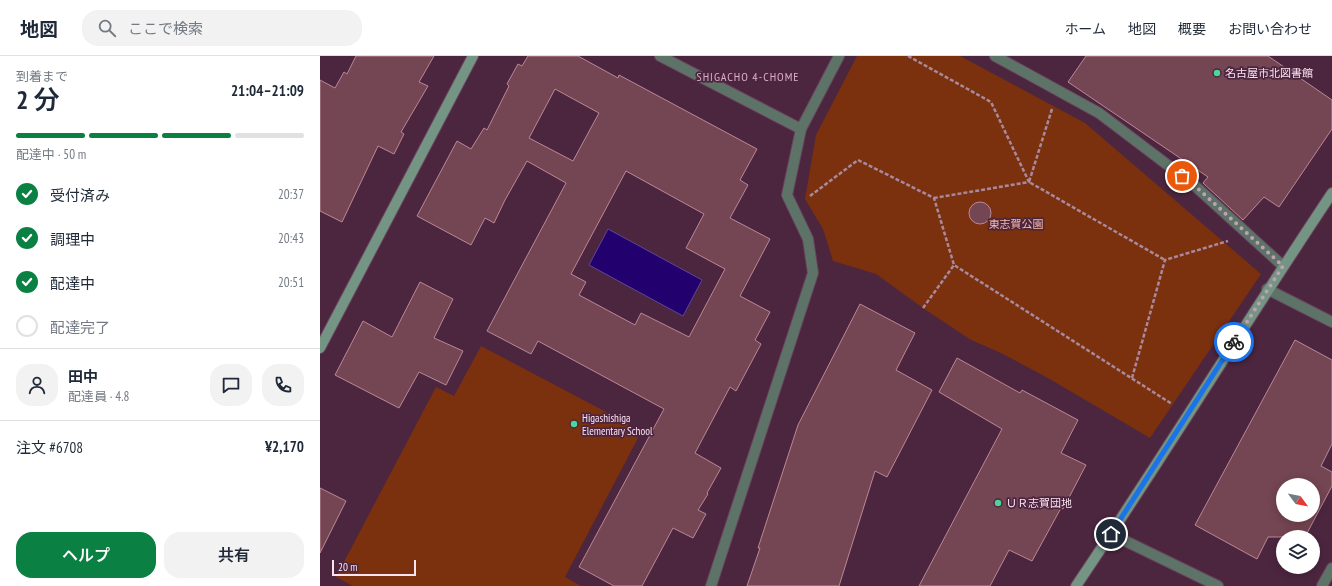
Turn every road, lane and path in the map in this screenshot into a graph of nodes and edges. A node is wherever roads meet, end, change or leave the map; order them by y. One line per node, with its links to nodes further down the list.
1 (474, 56): 19 (street)
2 (660, 56): 7 (street)
3 (839, 56): 7 (street)
4 (908, 56): 8 (path)
5 (995, 56): 6 (street)
6 (1058, 90): 8 (path); 12 (street)
7 (801, 129): 24 (street)
8 (1029, 182): 10 (path); 13 (path)
9 (1332, 193): 15 (street)
10 (934, 198): 11 (path); 14 (path)
11 (805, 199)
12 (1248, 234): 13 (path); 15 (street)
13 (1165, 260): 20 (path)
14 (954, 265): 17 (path); 20 (path)
15 (1283, 266): 16 (street)
16 (1267, 289): 18 (street); 21 (street)
17 (923, 308)
18 (1332, 322)
19 (320, 348)
20 (1132, 378): 21 (path)
21 (1188, 414): 22 (street)
22 (1111, 534): 25 (street); 26 (street)
23 (1332, 568): 27 (street)
24 (711, 586)
25 (1076, 586)
26 (1218, 586)
27 (1322, 586)

